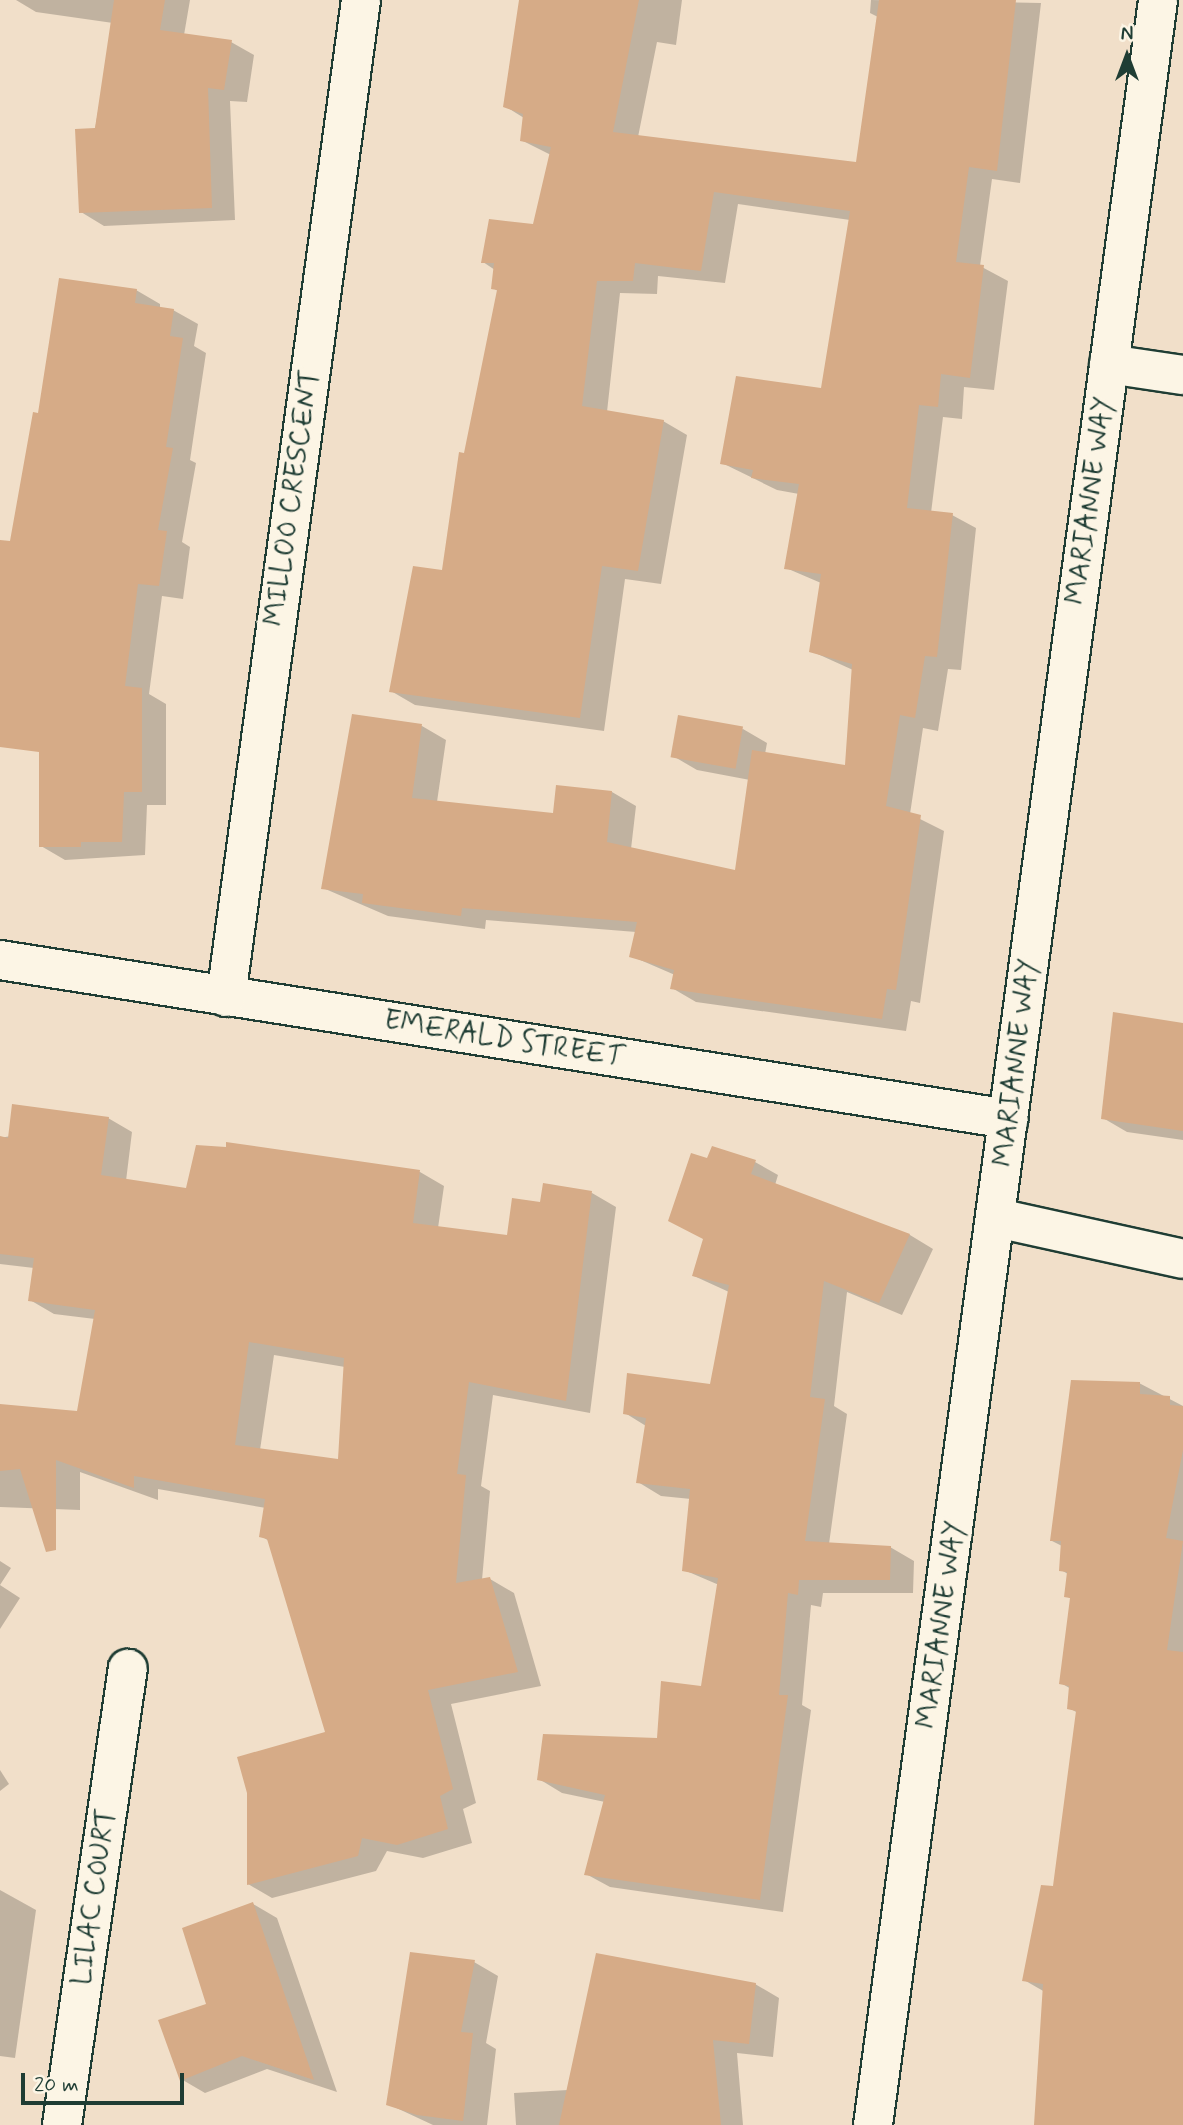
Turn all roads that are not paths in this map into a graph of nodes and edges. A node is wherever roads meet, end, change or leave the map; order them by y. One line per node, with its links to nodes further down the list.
1 (361, 0): 6 (street, MILLOO CRESCENT)
2 (1158, 0): 3 (street, MARIANNE WAY)
3 (1109, 364): 4 (street); 7 (street, MARIANNE WAY)
4 (1183, 375)
5 (0, 960): 6 (street, EMERALD STREET)
6 (226, 997): 7 (street, EMERALD STREET)
7 (1009, 1119): 8 (street, MARIANNE WAY)
8 (997, 1218): 9 (street); 12 (street, MARIANNE WAY)
9 (1183, 1259)
10 (128, 1670): 11 (street, LILAC COURT)
11 (62, 2125)
12 (873, 2125)

